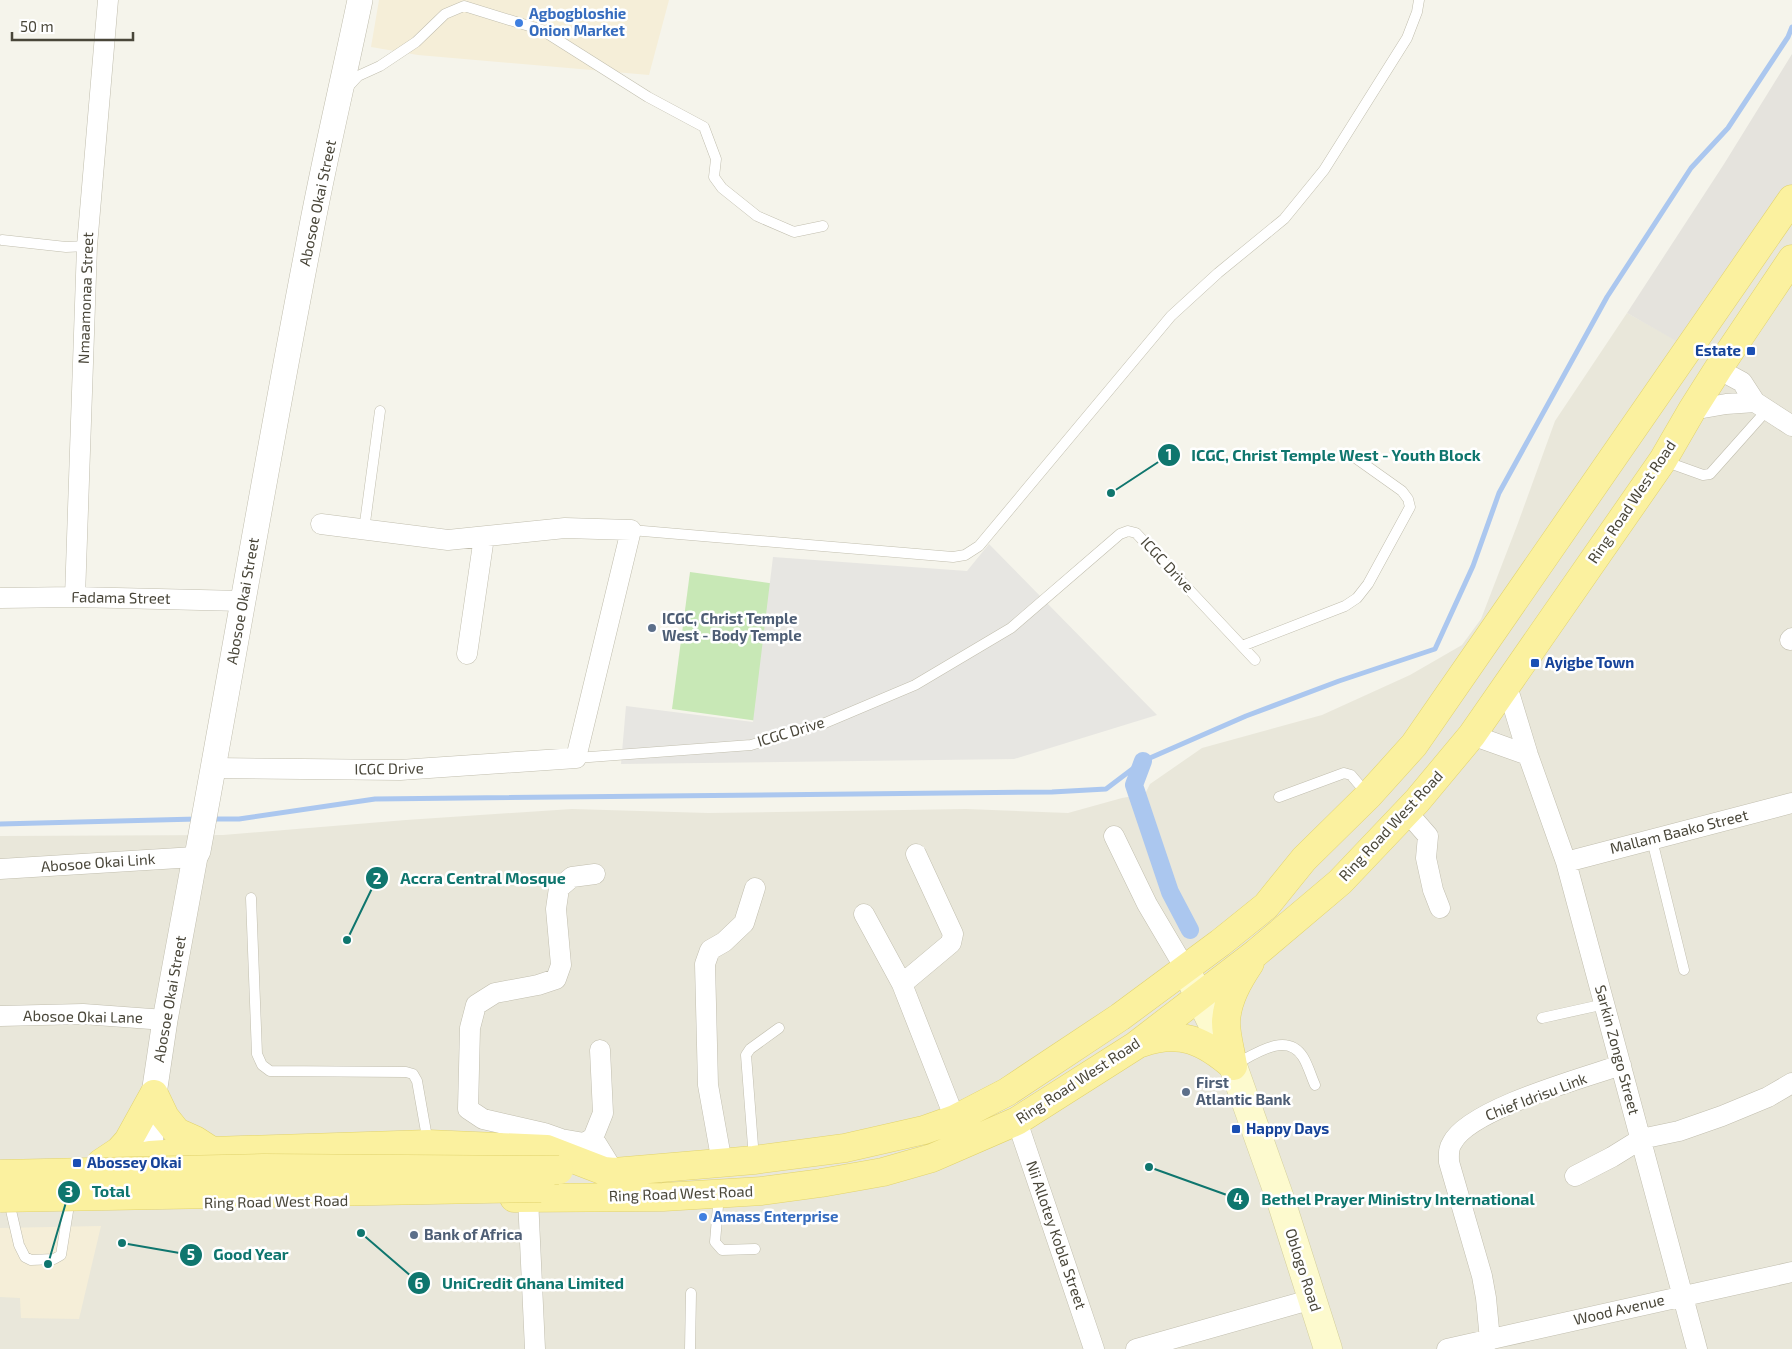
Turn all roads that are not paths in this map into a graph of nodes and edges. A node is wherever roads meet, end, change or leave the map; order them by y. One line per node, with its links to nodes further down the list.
1 (108, 0): 9 (street, Nmaamonaa Street)
2 (360, 0): 5 (street, Abosoe Okai Street)
3 (1419, 0): 20 (lane)
4 (467, 3): 5 (lane); 7 (lane)
5 (340, 96): 24 (street, Abosoe Okai Street)
6 (1792, 199): 33 (main road, Ring Road West Road)
7 (823, 226)
8 (2, 240): 9 (lane)
9 (87, 246): 22 (street, Nmaamonaa Street)
10 (1792, 258): 11 (main road, Ring Road West Road)
11 (1718, 369): 12 (street); 13 (main road, Ring Road West Road)
12 (1761, 406): 13 (street); 15 (street); 17 (lane)
13 (1692, 410): 17 (main road, Ring Road West Road)
14 (380, 411): 19 (lane)
15 (1792, 426)
16 (1357, 459): 25 (lane)
17 (1663, 460): 28 (main road, Ring Road West Road)
18 (321, 524): 19 (street)
19 (364, 530): 21 (street)
20 (631, 530): 21 (street); 31 (street)
21 (484, 537): 26 (street)
22 (76, 597): 23 (street, Fadama Street); 24 (street, Fadama Street)
23 (0, 598)
24 (242, 601): 32 (street, Abosoe Okai Street)
25 (1242, 646): 27 (lane, ICGC Drive); 31 (lane, ICGC Drive)
26 (467, 654)
27 (1255, 660)
28 (1507, 686): 29 (main road, Ring Road West Road); 30 (street, Sarkin Zongo Street)
29 (1472, 735): 30 (street); 36 (main road, Ring Road West Road)
30 (1528, 755): 42 (street, Sarkin Zongo Street)
31 (576, 758): 32 (street, ICGC Drive)
32 (212, 779): 39 (street, Abosoe Okai Street)
33 (1368, 796): 34 (lane); 41 (main road, Ring Road West Road)
34 (1279, 797)
35 (1792, 803): 38 (street, Mallam Baako Street)
36 (1407, 812): 47 (street); 49 (main road, Ring Road West Road)
37 (1114, 836): 50 (street)
38 (1652, 840): 42 (street, Mallam Baako Street); 51 (lane)
39 (197, 854): 43 (street, Abosoe Okai Link); 57 (street, Abosoe Okai Street)
40 (916, 854): 52 (street)
41 (1304, 859): 50 (main road, Ring Road West Road); 53 (main road)
42 (1566, 862): 54 (street, Sarkin Zongo Street)
43 (0, 870)
44 (595, 874): 68 (street)
45 (755, 888): 74 (street)
46 (251, 898): 70 (lane)
47 (1440, 908)
48 (864, 914): 52 (street)
49 (1256, 953): 53 (main road, Ring Road West Road); 62 (main road)
50 (1186, 970): 53 (main road, Oblogo Road); 66 (main road, Ring Road West Road)
51 (1684, 970)
52 (902, 984): 66 (street)
53 (1200, 997): 59 (main road, Ring Road West Road); 62 (main road, Oblogo Road)
54 (1605, 1004): 56 (lane); 61 (street, Sarkin Zongo Street)
55 (0, 1016): 57 (street, Abosoe Okai Lane)
56 (1542, 1018)
57 (165, 1020): 65 (street, Abosoe Okai Street)
58 (780, 1028): 73 (lane)
59 (1135, 1046): 62 (main road); 67 (main road, Ring Road West Road)
60 (600, 1050): 68 (street)
61 (1621, 1065): 69 (street, Sarkin Zongo Street); 92 (street, Chief Idrisu Link)
62 (1233, 1066): 64 (lane); 91 (main road, Oblogo Road)
63 (1792, 1083): 69 (street)
64 (1315, 1085)
65 (154, 1094): 71 (main road); 72 (street, Abosoe Okai Street); 75 (main road)
66 (955, 1120): 73 (main road, Ring Road West Road)
67 (1017, 1121): 81 (main road, Ring Road West Road); 95 (street, Nii Allotey Kobla Street)
68 (593, 1138): 76 (street)
69 (1641, 1139): 78 (street); 90 (street, Sarkin Zongo Street)
70 (428, 1144): 71 (main road, Ring Road West Road); 76 (main road, Ring Road West Road)
71 (212, 1150): 72 (main road, Ring Road West Road)
72 (150, 1155): 75 (main road, Ring Road West Road); 85 (street, Abosoe Okai Street)
73 (754, 1160): 74 (main road, Ring Road West Road)
74 (722, 1163): 76 (main road, Ring Road West Road)
75 (97, 1165): 80 (main road, Ring Road West Road)
76 (609, 1171): 79 (main road)
77 (0, 1174): 79 (main road, bridge)
78 (1575, 1176)
79 (557, 1179): 83 (main road); 84 (main road, Ring Road West Road, bridge)
80 (0, 1180)
81 (719, 1193): 83 (main road, Ring Road West Road); 87 (lane)
82 (528, 1198): 83 (main road, Ring Road West Road); 85 (main road, Ring Road West Road); 93 (street)
83 (584, 1198)
84 (3, 1203): 86 (main road, Ring Road West Road); 86 (lane)
85 (145, 1204): 86 (main road, Ring Road West Road)
86 (69, 1205)
87 (755, 1249)
88 (1792, 1272): 90 (street, Wood Avenue)
89 (691, 1293): 94 (lane)
90 (1682, 1295): 92 (street, Wood Avenue); 99 (street, Sarkin Zongo Street)
91 (1313, 1299): 96 (street); 97 (main road, Oblogo Road)
92 (1490, 1340): 98 (street, Wood Avenue)
93 (535, 1349)
94 (690, 1349)
95 (1094, 1349)
96 (1136, 1349)
97 (1328, 1349)
98 (1447, 1349)
99 (1697, 1349)

